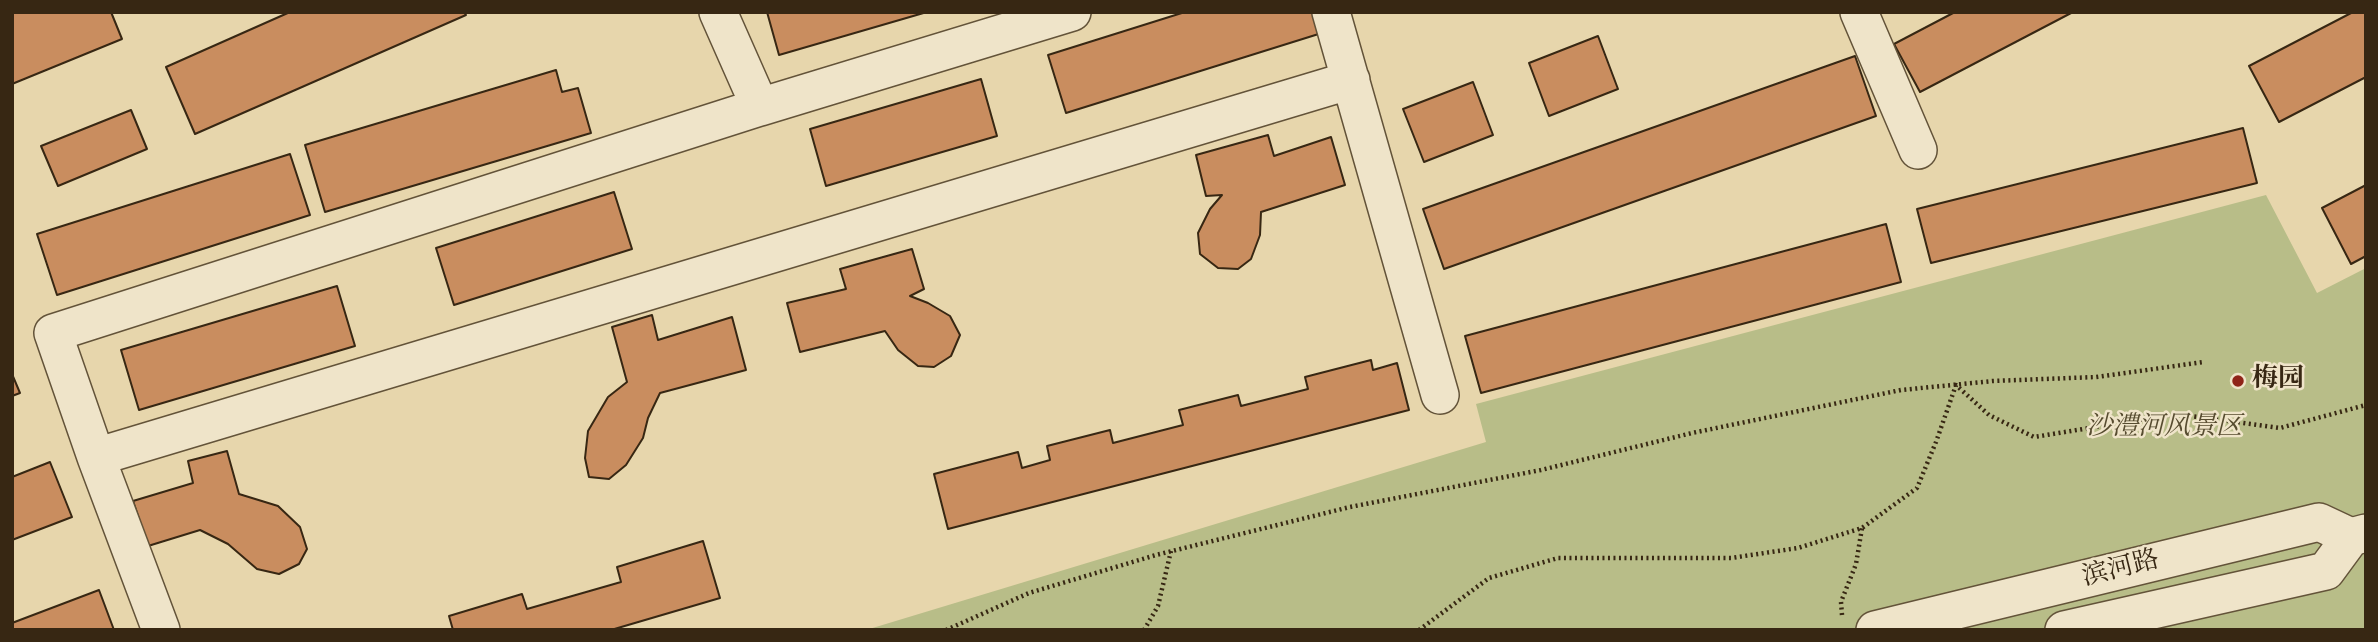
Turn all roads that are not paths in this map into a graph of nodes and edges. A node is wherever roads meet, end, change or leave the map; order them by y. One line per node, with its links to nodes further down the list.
1 (718, 12): 6 (street)
2 (1072, 12): 6 (street)
3 (1331, 12): 5 (street)
4 (1860, 12): 7 (street)
5 (1351, 80): 8 (street); 9 (street)
6 (760, 107): 9 (street)
7 (1918, 150)
8 (1440, 395)
9 (96, 457): 12 (street)
10 (2359, 535): 11 (street, 滨河路); 13 (street)
11 (1859, 623)
12 (161, 630)
13 (2064, 630)

